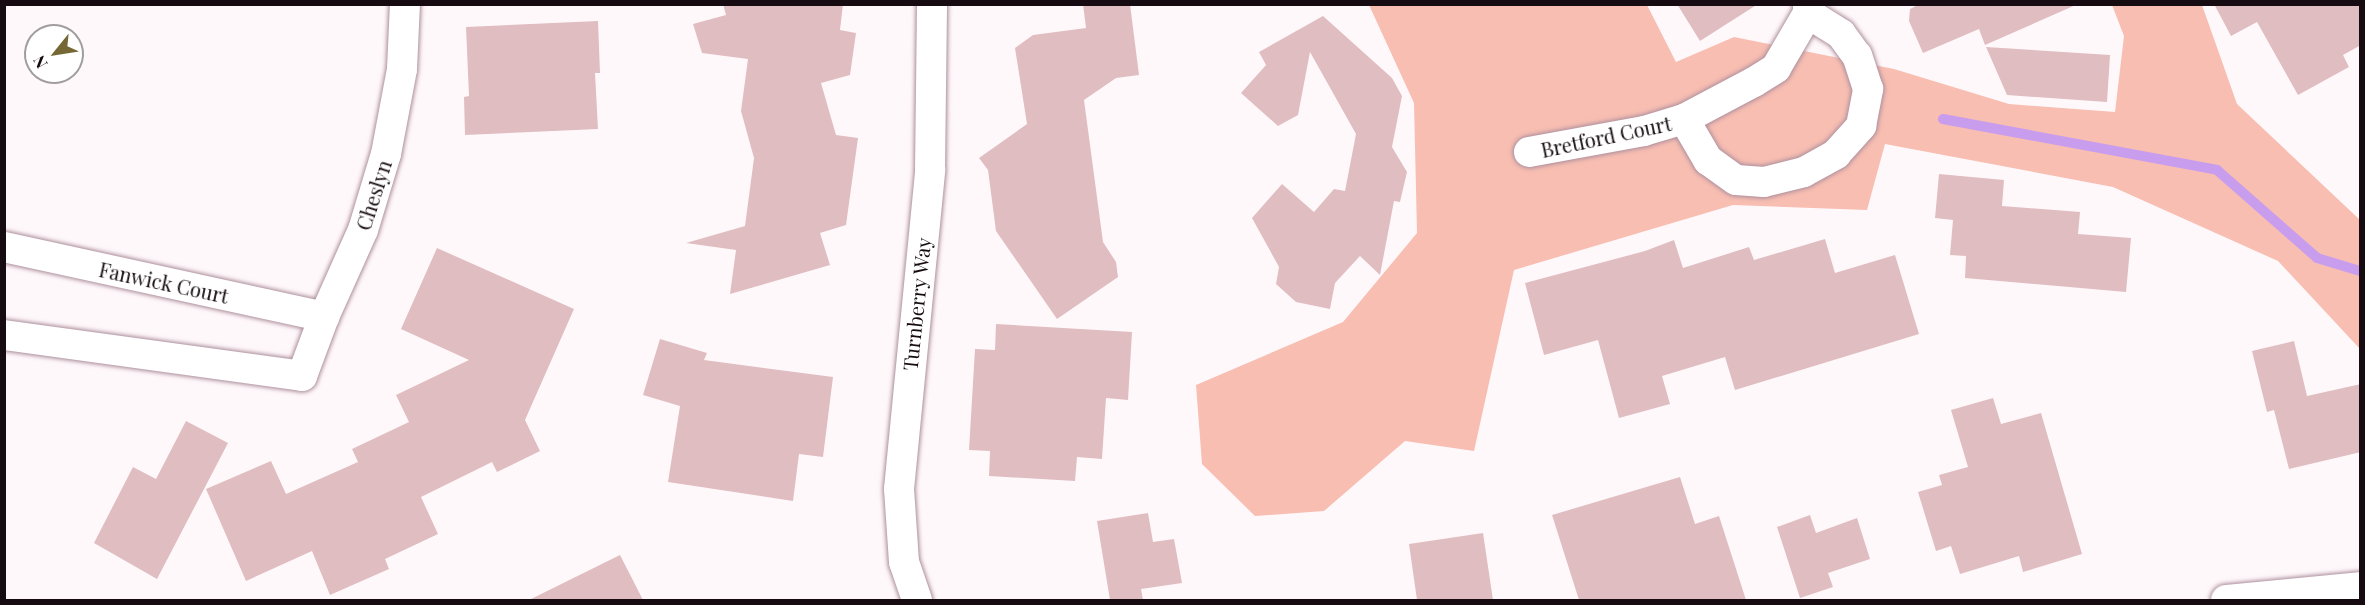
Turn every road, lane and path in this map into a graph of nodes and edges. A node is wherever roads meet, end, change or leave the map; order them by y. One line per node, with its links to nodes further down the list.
1 (405, 4): 7 (street, Cheslyn)
2 (932, 4): 10 (street, Turnberry Way)
3 (1808, 9): 4 (street, Bretford Court); 4 (street, Bretford Court)
4 (1684, 119): 5 (street, Bretford Court)
5 (1529, 152)
6 (4, 247): 7 (street, Fanwick Court)
7 (324, 317): 8 (street, Cheslyn)
8 (4, 335)
9 (2361, 587): 11 (street)
10 (917, 600)
11 (2226, 600)

